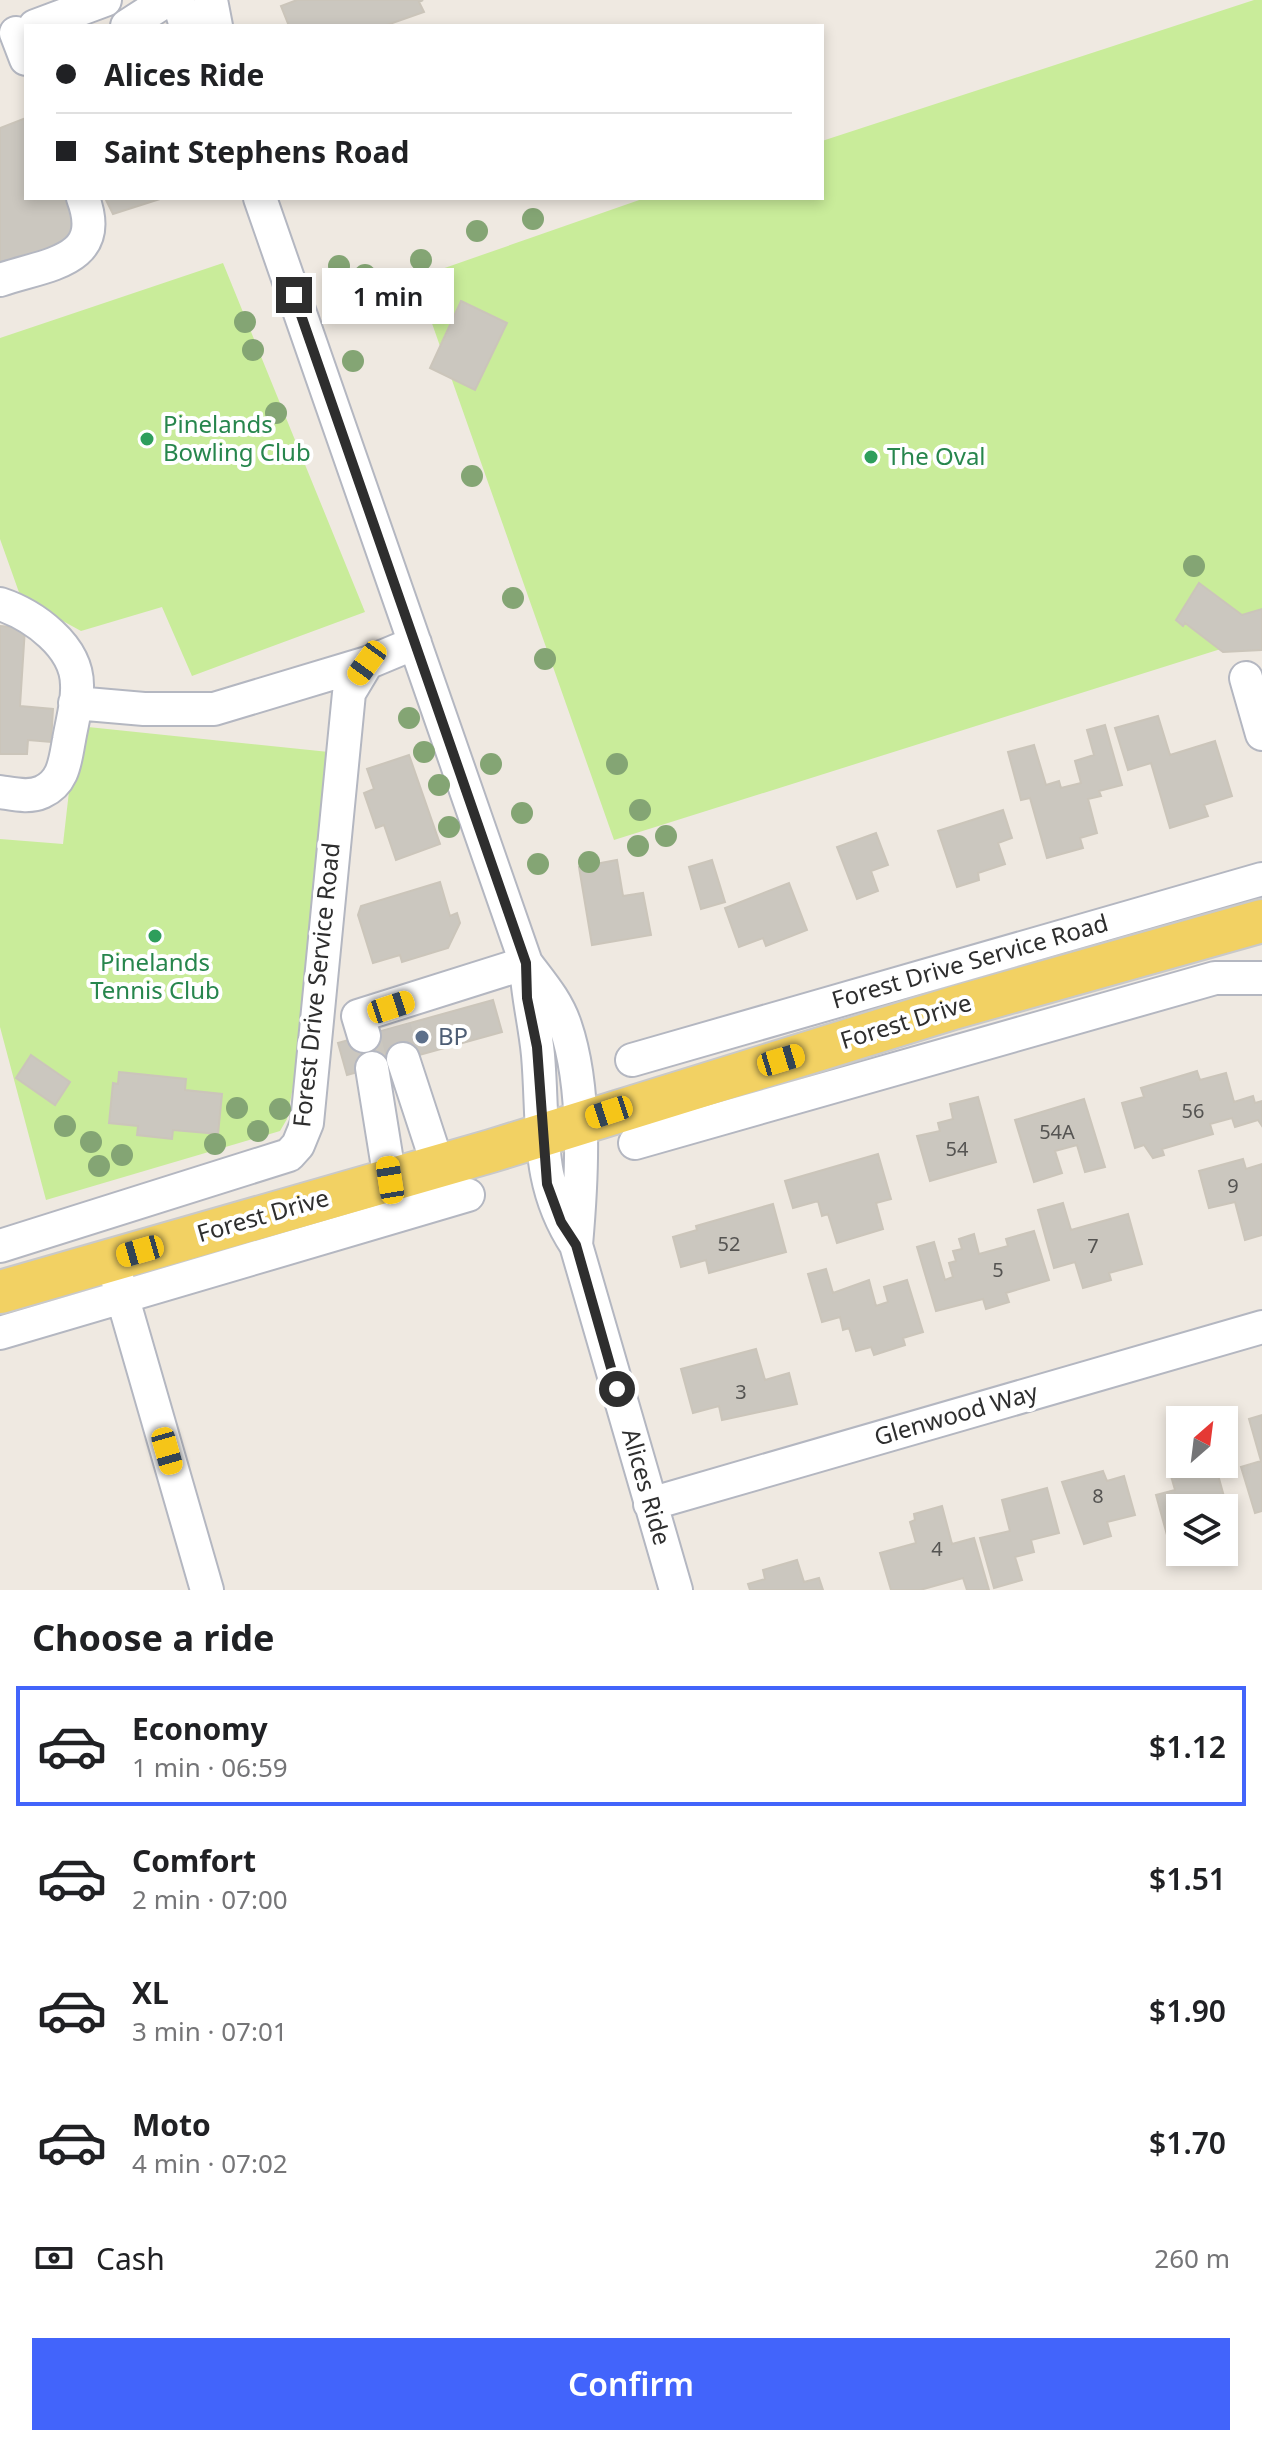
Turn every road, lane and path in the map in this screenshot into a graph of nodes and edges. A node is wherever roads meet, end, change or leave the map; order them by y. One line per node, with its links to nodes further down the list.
1 (105, 0): 5 (street)
2 (167, 0): 6 (street)
3 (178, 0): 7 (street)
4 (211, 0): 8 (street)
5 (56, 24)
6 (130, 24)
7 (185, 24)
8 (216, 24)
9 (22, 41): 10 (street)
10 (0, 69)
11 (83, 200): 13 (street)
12 (261, 200): 15 (street, Alices Ride)
13 (0, 280)
14 (0, 604): 18 (street)
15 (415, 643): 16 (street); 23 (street, Alices Ride)
16 (367, 663): 18 (street); 34 (street, Forest Drive Service Road)
17 (1246, 678): 19 (street)
18 (75, 703): 20 (street)
19 (1262, 734)
20 (0, 792)
21 (1262, 879): 27 (street, Forest Drive Service Road)
22 (1262, 921): 29 (main road, Forest Drive)
23 (526, 963): 25 (street); 29 (street, Alices Ride)
24 (1262, 978): 30 (street)
25 (361, 1026)
26 (403, 1059): 31 (street)
27 (632, 1060)
28 (372, 1068): 32 (street)
29 (561, 1128): 31 (main road, Forest Drive); 39 (street, Alices Ride)
30 (635, 1143)
31 (438, 1166): 32 (main road, Forest Drive)
32 (390, 1180): 35 (main road, Forest Drive)
33 (468, 1195): 35 (street)
34 (0, 1246)
35 (117, 1278): 36 (main road, Forest Drive); 38 (street); 40 (street)
36 (0, 1292)
37 (1262, 1327): 39 (street, Glenwood Way)
38 (0, 1333)
39 (650, 1504): 41 (street, Alices Ride)
40 (207, 1590)
41 (676, 1590)

